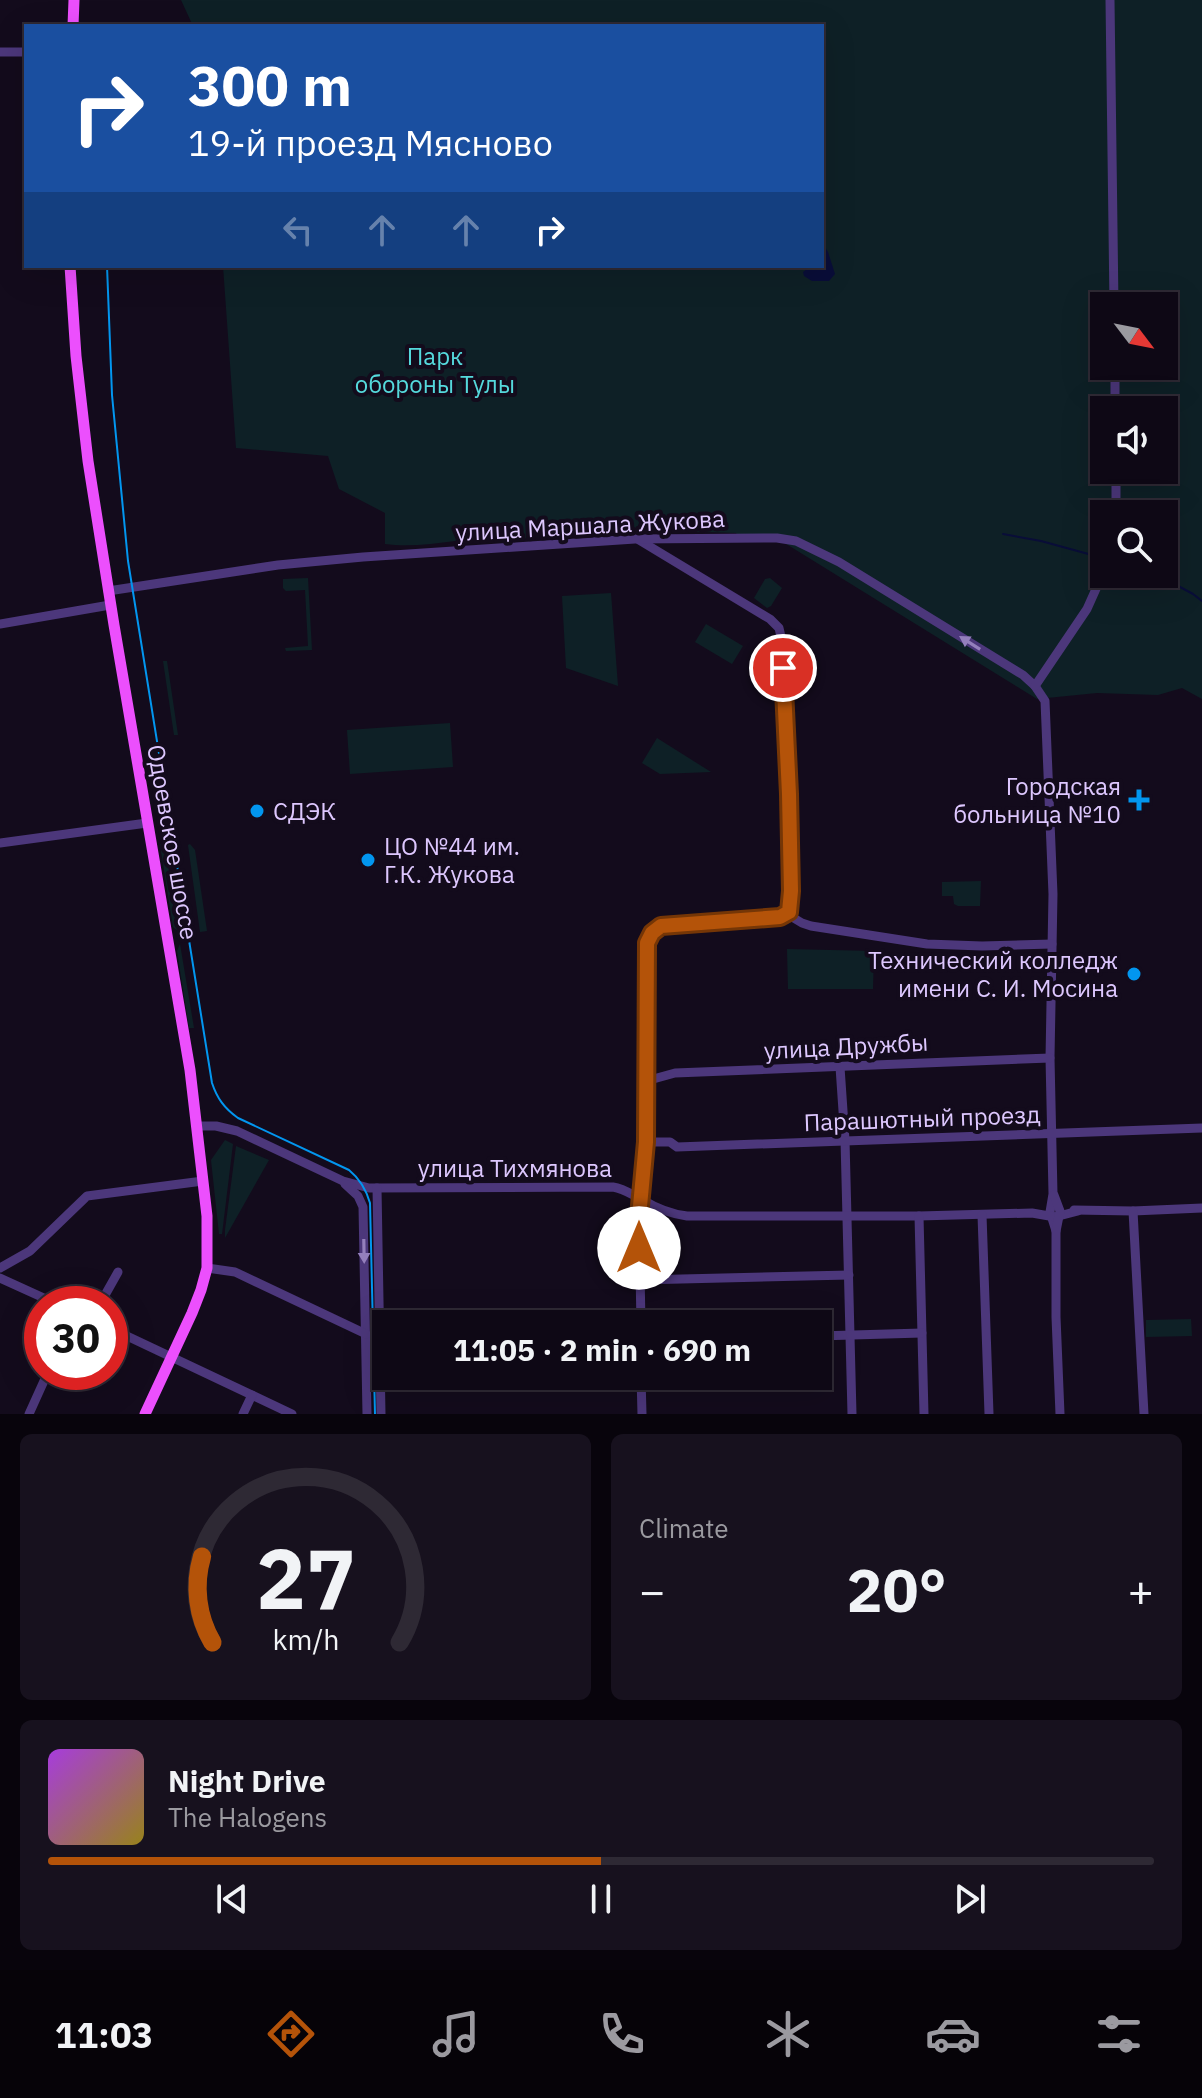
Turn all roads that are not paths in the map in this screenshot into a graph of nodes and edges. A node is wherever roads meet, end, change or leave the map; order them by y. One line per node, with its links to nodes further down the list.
1 (74, 0): 3 (main road)
2 (1110, 0): 7 (street)
3 (73, 24)
4 (0, 52): 5 (street)
5 (24, 52)
6 (70, 268): 10 (main road, Одоевское шоссе)
7 (1114, 292)
8 (635, 539): 10 (street, улица Маршала Жукова); 13 (street, улица Маршала Жукова, one-way to 8); 16 (street)
9 (1096, 588): 13 (street)
10 (108, 591): 11 (main road, Одоевское шоссе)
11 (110, 605): 12 (street); 14 (main road, Одоевское шоссе)
12 (0, 624)
13 (1035, 686): 17 (street)
14 (147, 823): 15 (street); 21 (main road, Одоевское шоссе)
15 (0, 843)
16 (787, 914): 17 (street); 20 (street)
17 (1052, 944): 18 (street)
18 (1050, 1058): 19 (street, улица Дружбы); 23 (street)
19 (840, 1067): 20 (street, улица Дружбы); 24 (street)
20 (646, 1081): 25 (street)
21 (196, 1126): 26 (main road, Одоевское шоссе); 27 (street, улица Тихмянова)
22 (1202, 1128): 23 (street, Парашютный проезд)
23 (1052, 1133): 24 (street, Парашютный проезд); 32 (street)
24 (845, 1140): 25 (street, Парашютный проезд); 33 (street)
25 (646, 1142): 29 (street)
26 (203, 1181): 36 (street); 37 (main road, Одоевское шоссе)
27 (343, 1181): 28 (street, улица Тихмянова); 47 (street, one-way to 47)
28 (377, 1188): 29 (street, улица Тихмянова); 44 (street)
29 (640, 1199): 33 (street, улица Тихмянова); 41 (street)
30 (1202, 1208): 31 (street)
31 (1133, 1211): 32 (street); 67 (street)
32 (1055, 1212): 34 (street, улица Тихмянова); 66 (street)
33 (847, 1215): 35 (street, улица Тихмянова); 39 (street)
34 (982, 1215): 35 (street, улица Тихмянова); 65 (street)
35 (919, 1216): 46 (street)
36 (0, 1268)
37 (207, 1268): 47 (street); 51 (main road, Одоевское шоссе)
38 (118, 1272): 42 (street)
39 (849, 1275): 41 (street); 50 (street)
40 (0, 1278): 43 (street)
41 (640, 1280): 45 (street)
42 (110, 1286)
43 (24, 1289)
44 (382, 1310)
45 (641, 1310)
46 (922, 1333): 50 (street); 64 (street)
47 (366, 1334): 60 (street)
48 (128, 1336): 51 (street)
49 (832, 1336): 50 (street)
50 (850, 1336): 63 (street)
51 (172, 1356): 55 (street); 57 (main road, Одоевское шоссе)
52 (40, 1390): 56 (street)
53 (382, 1390): 61 (street)
54 (641, 1390): 62 (street)
55 (252, 1395): 58 (street); 59 (street)
56 (29, 1414)
57 (145, 1414)
58 (243, 1414)
59 (292, 1414)
60 (367, 1414)
61 (381, 1414)
62 (642, 1414)
63 (852, 1414)
64 (924, 1414)
65 (989, 1414)
66 (1060, 1414)
67 (1144, 1414)

